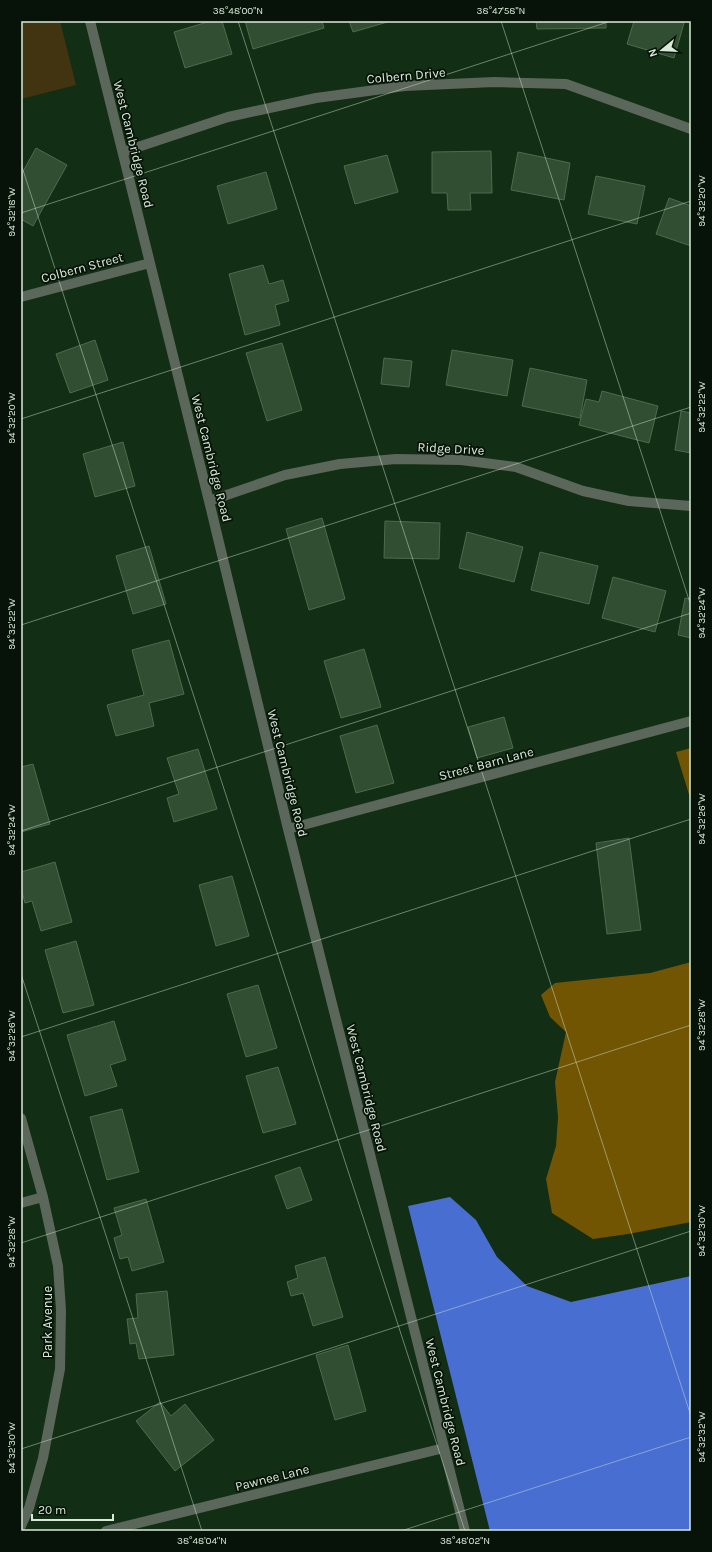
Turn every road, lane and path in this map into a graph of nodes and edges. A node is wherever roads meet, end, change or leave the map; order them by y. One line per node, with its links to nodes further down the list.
1 (90, 21): 3 (street, West Cambridge Road)
2 (691, 129): 3 (street, Colbern Drive)
3 (123, 152): 4 (street, West Cambridge Road)
4 (150, 263): 5 (street, Colbern Street); 6 (street, West Cambridge Road)
5 (21, 297)
6 (210, 501): 7 (street, Ridge Drive); 9 (street, West Cambridge Road)
7 (691, 506)
8 (691, 721): 9 (street, Street Barn Lane)
9 (288, 829): 13 (street, West Cambridge Road)
10 (21, 1118): 11 (street, Park Avenue)
11 (43, 1197): 12 (street); 14 (street, Park Avenue)
12 (21, 1203)
13 (444, 1448): 15 (street, Pawnee Lane); 16 (street, West Cambridge Road)
14 (21, 1526)
15 (106, 1531)
16 (465, 1531)

